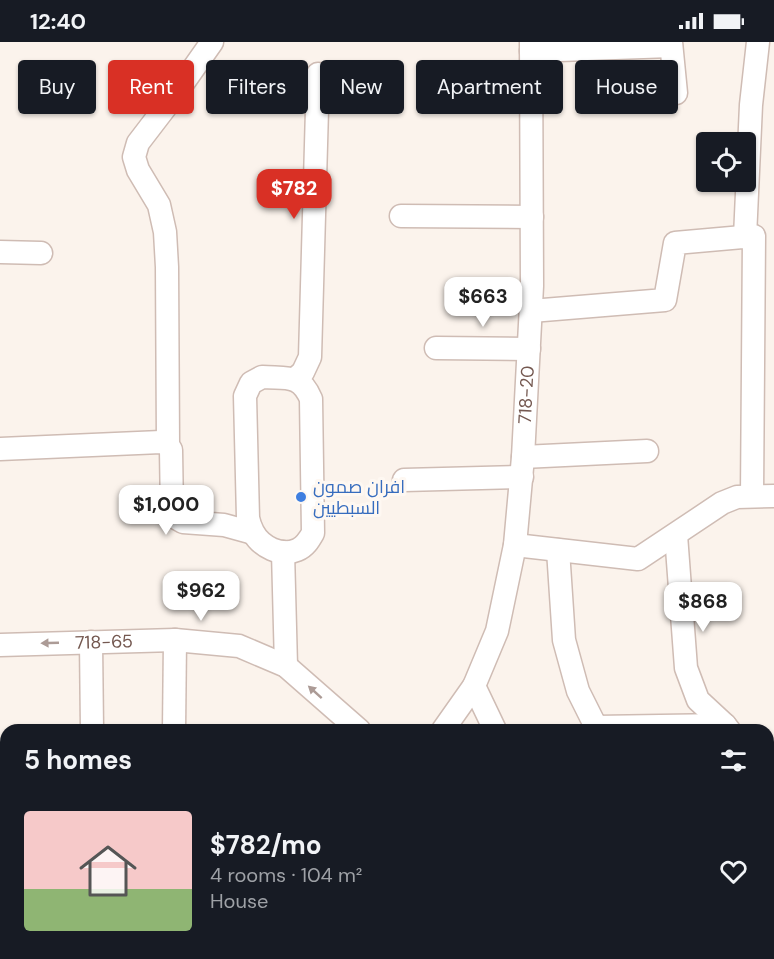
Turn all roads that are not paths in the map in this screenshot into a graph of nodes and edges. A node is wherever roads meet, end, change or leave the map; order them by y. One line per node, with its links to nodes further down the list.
1 (212, 42): 17 (street)
2 (758, 42): 10 (street)
3 (671, 44): 4 (street); 5 (street)
4 (531, 47)
5 (673, 60)
6 (318, 74): 16 (street)
7 (531, 114): 9 (street, 718-20)
8 (401, 216): 9 (street)
9 (532, 217): 13 (street, 718-20)
10 (745, 237): 13 (street); 22 (street)
11 (0, 252): 12 (street)
12 (41, 253)
13 (531, 311): 15 (street, 718-20)
14 (436, 348): 15 (street)
15 (529, 349): 20 (street, 718-20)
16 (295, 379): 23 (street); 27 (street)
17 (168, 445): 18 (street); 23 (street)
18 (0, 449)
19 (647, 452): 20 (street)
20 (522, 467): 21 (street); 25 (street, 718-20)
21 (404, 480)
22 (763, 496): 24 (street)
23 (253, 533): 27 (street)
24 (676, 535): 26 (street); 39 (street)
25 (515, 545): 26 (street); 32 (street, 718-20)
26 (558, 550): 38 (street)
27 (283, 552): 31 (street)
28 (175, 640): 29 (street, 718-65); 31 (street, 718-65); 34 (street)
29 (92, 642): 30 (street, 718-65, one-way to 30); 33 (street)
30 (0, 645)
31 (286, 666): 35 (street, 718-65, one-way to 31)
32 (474, 686): 36 (street, 718-20); 37 (street)
33 (92, 724)
34 (174, 724)
35 (352, 724)
36 (447, 724)
37 (492, 724)
38 (594, 724)
39 (723, 724)

